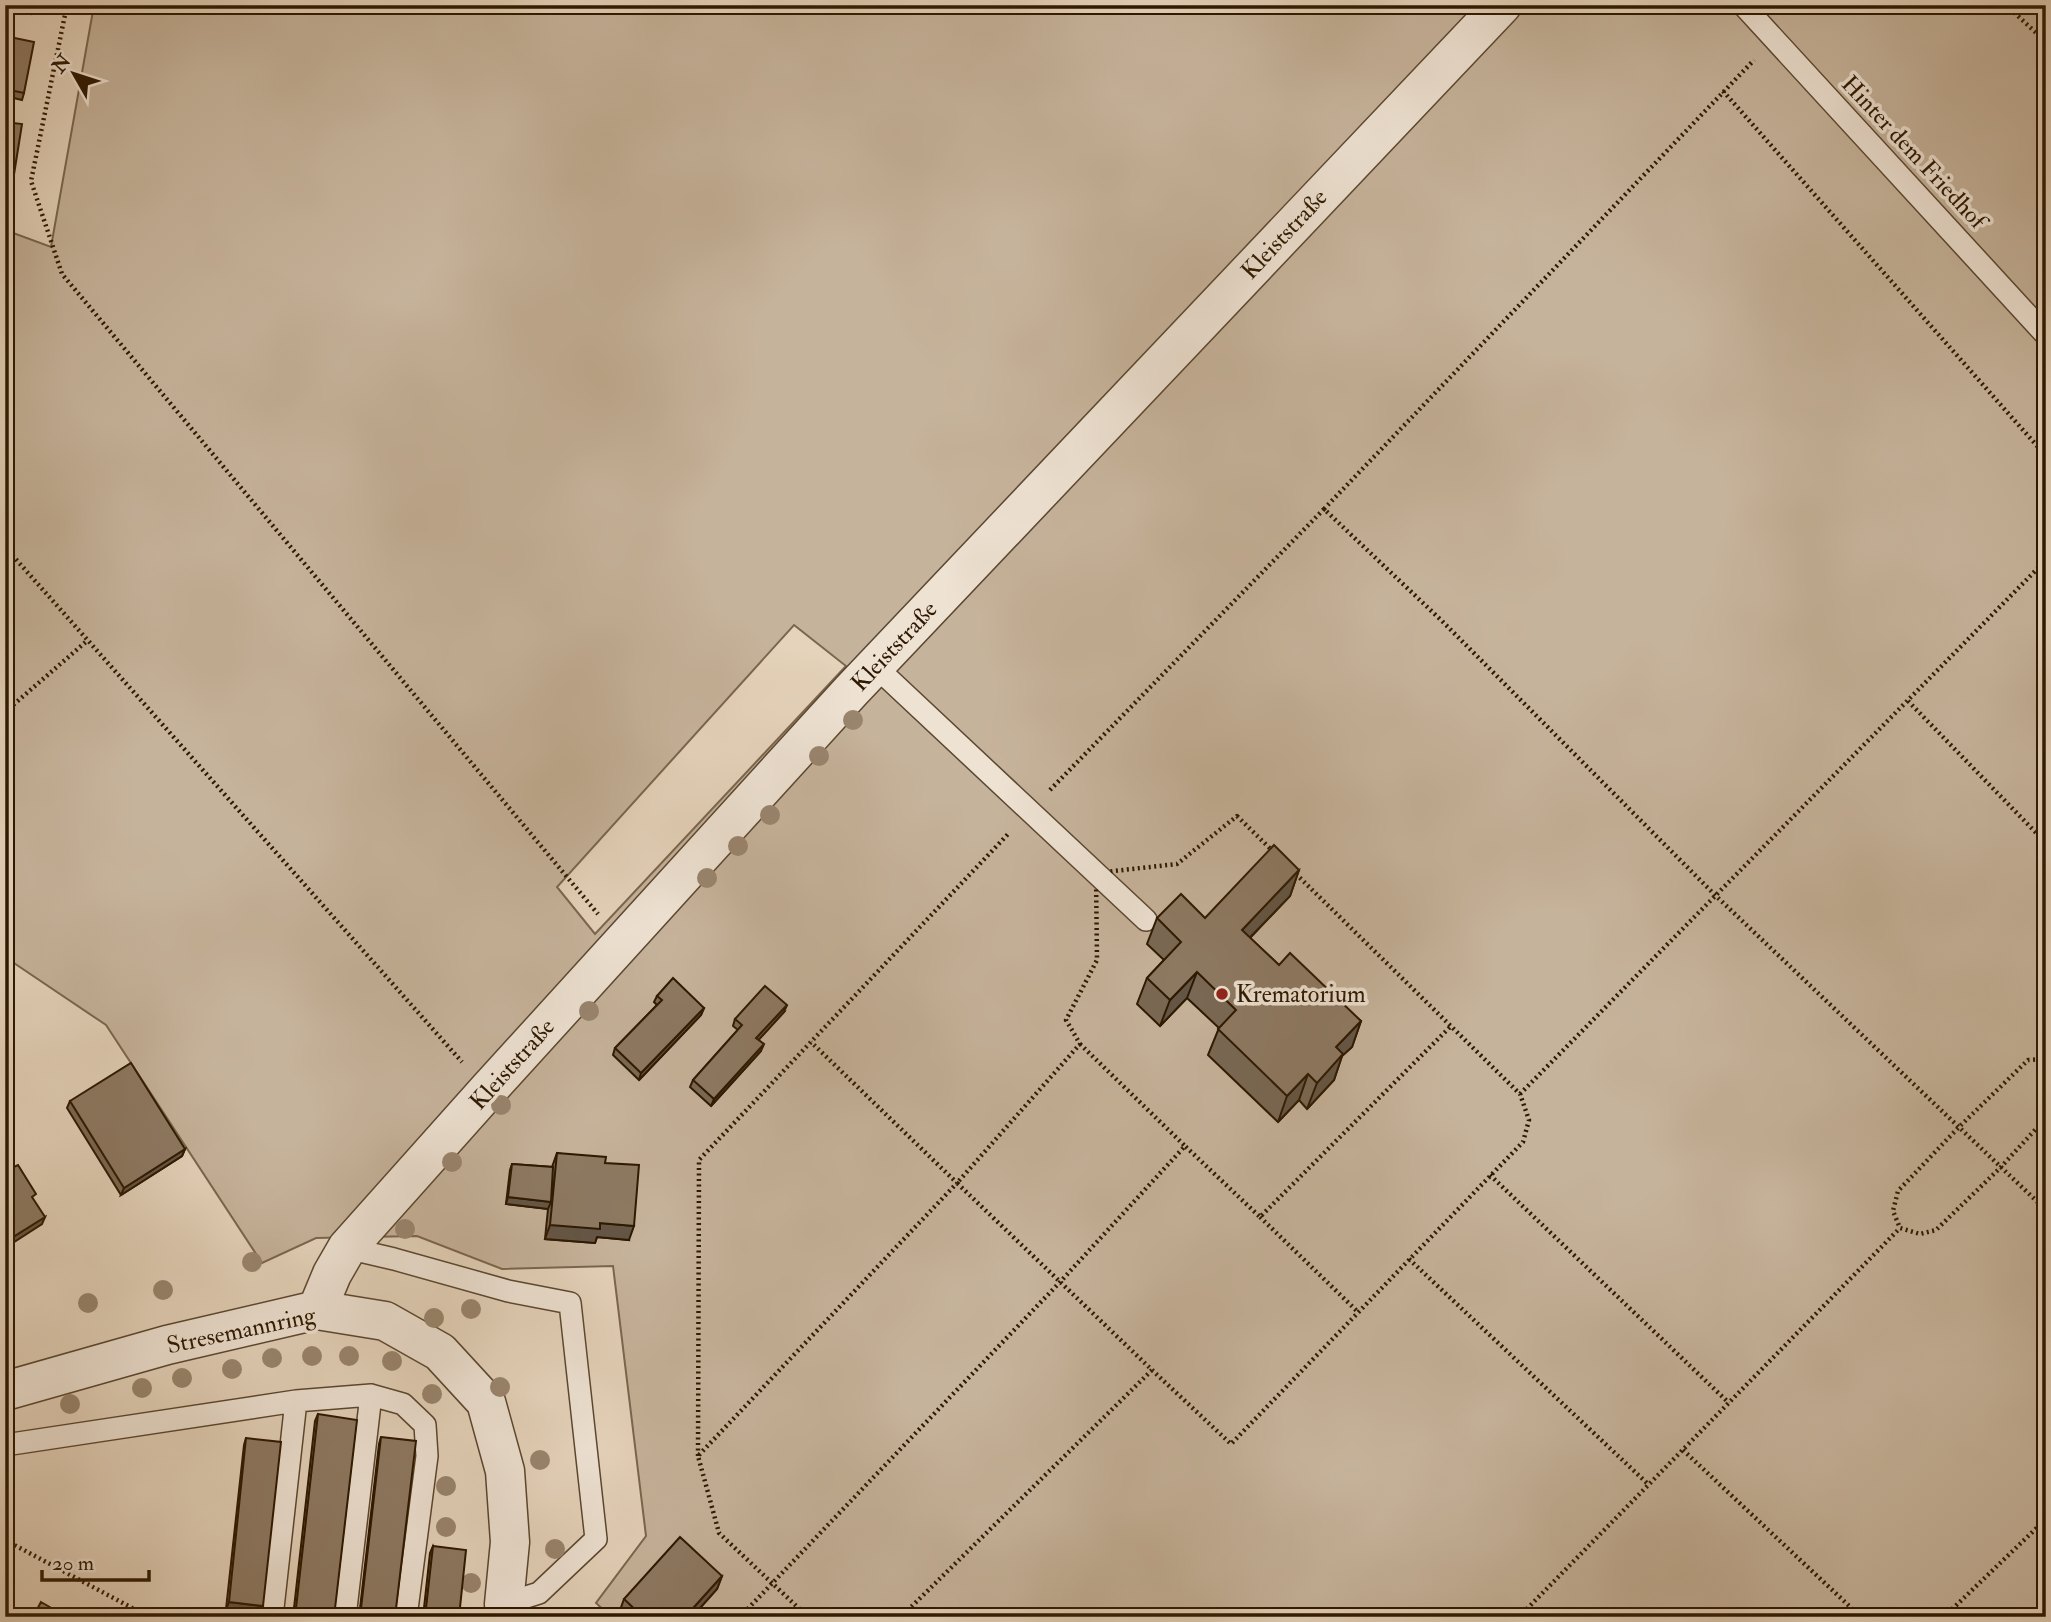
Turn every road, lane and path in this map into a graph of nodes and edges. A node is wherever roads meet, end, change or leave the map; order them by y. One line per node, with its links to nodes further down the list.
1 (66, 5): 22 (path)
2 (1502, 5): 14 (street, Kleiststraße)
3 (1743, 5): 5 (lane, Hinter dem Friedhof)
4 (2006, 5): 6 (path)
5 (1774, 39): 7 (path); 8 (lane, Hinter dem Friedhof)
6 (2046, 42)
7 (1723, 91): 9 (path); 10 (path)
8 (2046, 335)
9 (2046, 456)
10 (1324, 509): 17 (path); 20 (path)
11 (5, 547): 13 (path)
12 (2046, 560): 15 (path)
13 (88, 640): 16 (path); 27 (path)
14 (875, 666): 17 (lane); 22 (street, Kleiststraße)
15 (1908, 701): 18 (path); 20 (path)
16 (5, 712)
17 (1029, 811): 19 (lane); 24 (path)
18 (2046, 843)
19 (1096, 873): 21 (lane); 23 (path); 25 (path)
20 (1715, 895): 28 (path); 30 (path)
21 (1146, 920)
22 (622, 943): 27 (street, Kleiststraße)
23 (1451, 1026): 28 (path); 36 (path)
24 (811, 1042): 34 (path); 50 (path)
25 (1080, 1044): 31 (path); 34 (path)
26 (2046, 1059): 30 (path)
27 (488, 1090): 38 (street, Kleiststraße)
28 (1520, 1094): 33 (path)
29 (2046, 1118): 32 (path)
30 (1958, 1128): 32 (path); 37 (path)
31 (1185, 1146): 36 (path); 40 (path)
32 (2000, 1168): 35 (path); 37 (path)
33 (1490, 1175): 39 (path); 47 (path)
34 (957, 1182): 40 (path); 50 (path)
35 (2046, 1210)
36 (1260, 1217): 42 (path)
37 (1900, 1228): 47 (path)
38 (347, 1248): 41 (street, Kleiststraße); 55 (lane)
39 (1409, 1259): 42 (path); 51 (path)
40 (1060, 1281): 43 (path); 54 (path)
41 (317, 1310): 44 (street, Stresemannring); 55 (street, Stresemannring)
42 (1358, 1312): 43 (path)
43 (1152, 1370): 62 (path)
44 (5, 1391)
45 (371, 1395): 46 (lane); 58 (lane); 59 (lane)
46 (296, 1401): 48 (lane); 57 (lane)
47 (1730, 1403): 49 (path)
48 (5, 1445)
49 (1683, 1450): 51 (path); 64 (path)
50 (698, 1456): 54 (path)
51 (1649, 1485): 63 (path)
52 (2046, 1518): 65 (path)
53 (5, 1540): 56 (path)
54 (772, 1583): 60 (path); 61 (path)
55 (505, 1610)
56 (149, 1617)
57 (272, 1617)
58 (345, 1617)
59 (407, 1617)
60 (740, 1617)
61 (808, 1617)
62 (893, 1617)
63 (1519, 1617)
64 (1861, 1617)
65 (1944, 1617)

